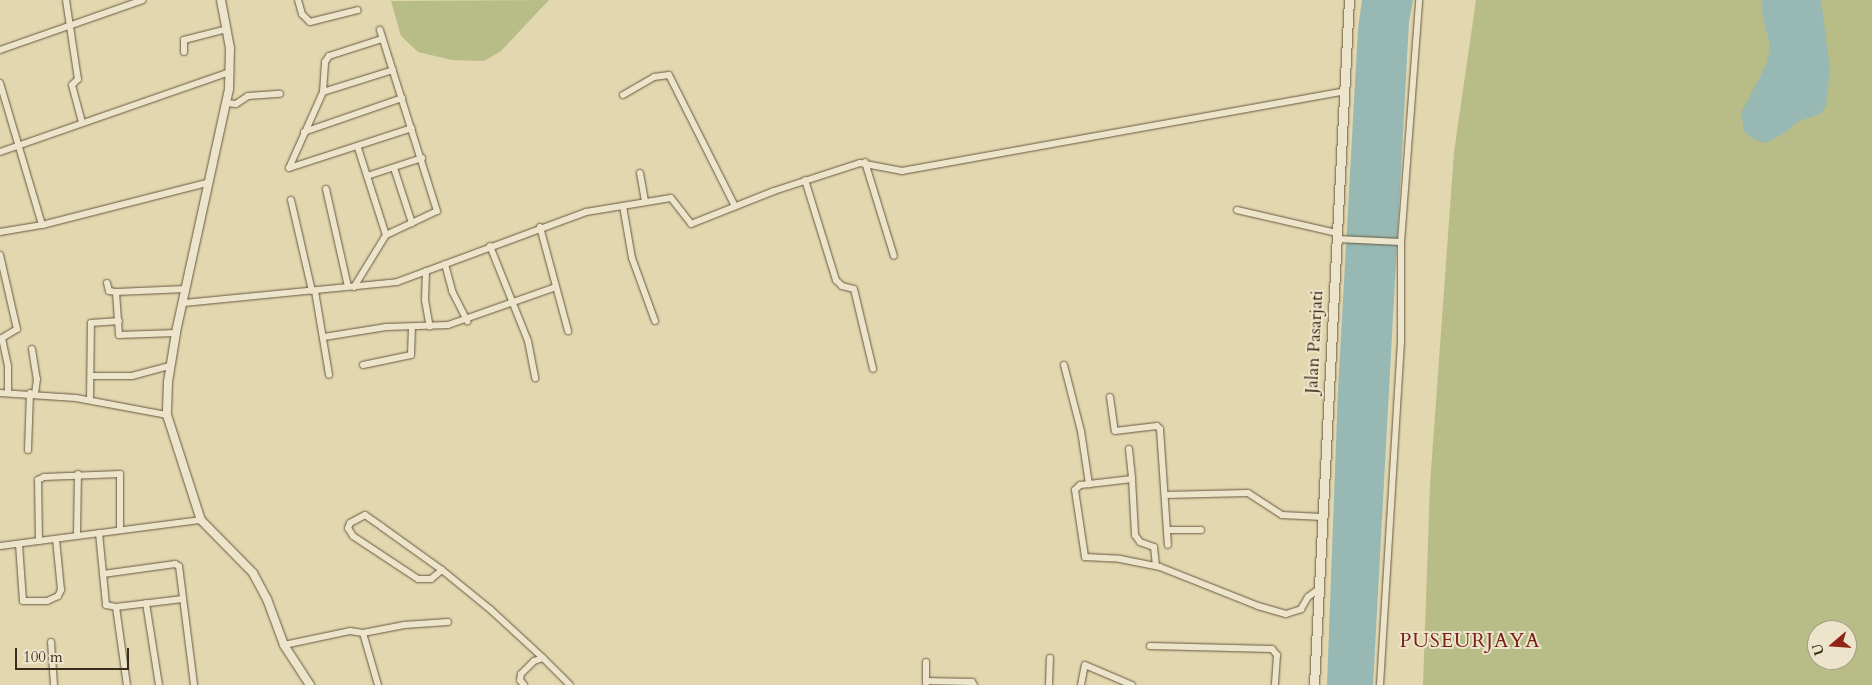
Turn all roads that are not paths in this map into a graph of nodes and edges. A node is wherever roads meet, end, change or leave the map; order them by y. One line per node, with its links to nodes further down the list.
1 (66, 0): 8 (street)
2 (143, 0): 8 (street)
3 (221, 0): 9 (street)
4 (298, 0): 7 (street)
5 (1349, 0): 18 (main road, Jalan Pasarjati)
6 (1419, 0): 48 (street)
7 (358, 10)
8 (70, 26): 12 (street); 23 (street)
9 (227, 29): 13 (street); 15 (street)
10 (380, 30): 11 (street)
11 (382, 39): 14 (street); 17 (street)
12 (0, 50)
13 (184, 52)
14 (392, 70): 17 (street); 21 (street)
15 (230, 72): 22 (street); 23 (street)
16 (0, 83): 26 (street)
17 (323, 92): 25 (street)
18 (1342, 92): 30 (street); 47 (main road, Jalan Pasarjati)
19 (280, 94): 22 (street)
20 (623, 95): 40 (street)
21 (402, 98): 24 (street); 25 (street)
22 (226, 103): 35 (street)
23 (82, 123): 26 (street)
24 (412, 128): 27 (street); 29 (street)
25 (304, 132): 27 (street)
26 (18, 145): 28 (street); 43 (street)
27 (358, 148): 33 (street)
28 (0, 152)
29 (422, 158): 31 (street); 42 (street)
30 (865, 162): 34 (street); 51 (street)
31 (394, 168): 33 (street); 42 (street)
32 (640, 173): 38 (street)
33 (367, 176): 46 (street)
34 (805, 180): 40 (street); 74 (street)
35 (207, 183): 43 (street); 57 (street)
36 (326, 189): 55 (street)
37 (291, 200): 58 (street)
38 (645, 202): 39 (street); 40 (street)
39 (623, 206): 44 (street); 64 (street)
40 (735, 206)
41 (1237, 210): 47 (street)
42 (412, 223): 46 (street)
43 (42, 225): 45 (street)
44 (540, 227): 49 (street); 56 (street)
45 (0, 232)
46 (386, 235): 55 (street)
47 (1340, 237): 48 (street); 90 (main road, Jalan Pasarjati)
48 (1401, 242): 132 (street)
49 (490, 246): 52 (street); 61 (street)
50 (0, 256): 79 (street)
51 (894, 256)
52 (445, 264): 53 (street); 62 (street)
53 (426, 271): 55 (street); 65 (street)
54 (107, 283): 59 (street)
55 (351, 287): 58 (street)
56 (556, 287): 61 (street); 67 (street)
57 (186, 289): 59 (street); 60 (street)
58 (314, 291): 60 (street); 69 (street)
59 (116, 292): 63 (street)
60 (184, 302): 68 (street)
61 (511, 303): 62 (street); 77 (street)
62 (468, 320): 65 (street)
63 (119, 321): 68 (street); 76 (street)
64 (654, 321)
65 (430, 327): 66 (street)
66 (412, 328): 69 (street); 71 (street)
67 (568, 331)
68 (176, 333): 73 (street)
69 (324, 337): 75 (street)
70 (32, 349): 80 (street)
71 (363, 364)
72 (1064, 365): 88 (street)
73 (170, 366): 76 (street); 83 (street)
74 (873, 369)
75 (329, 375)
76 (91, 376): 82 (street)
77 (535, 378)
78 (0, 393): 79 (street)
79 (8, 393): 80 (street)
80 (33, 394): 82 (street); 85 (street)
81 (1110, 397): 89 (street)
82 (90, 400): 83 (street)
83 (167, 415): 91 (street)
84 (1129, 449): 87 (street)
85 (28, 450)
86 (78, 474): 92 (street); 96 (street); 98 (street)
87 (1132, 479): 88 (street); 102 (street)
88 (1089, 484): 102 (street)
89 (1165, 495): 90 (street); 93 (street)
90 (1322, 517): 105 (main road, Jalan Pasarjati)
91 (201, 520): 92 (street); 112 (street)
92 (120, 530): 95 (street)
93 (1167, 530): 94 (street); 100 (street)
94 (1201, 530)
95 (99, 532): 96 (street); 104 (street)
96 (78, 535): 97 (street)
97 (56, 539): 98 (street); 99 (street)
98 (39, 541): 99 (street)
99 (19, 544): 101 (street)
100 (1168, 544)
101 (0, 546)
102 (1156, 566): 105 (street)
103 (442, 570): 103 (street); 114 (street)
104 (103, 574): 106 (street); 108 (street)
105 (1319, 589): 131 (main road, Jalan Pasarjati)
106 (184, 599): 107 (street); 121 (street)
107 (146, 603): 108 (street); 120 (street)
108 (116, 607): 119 (street)
109 (448, 622): 110 (street)
110 (363, 633): 112 (street); 123 (street)
111 (51, 642): 118 (street)
112 (284, 645): 122 (street)
113 (1150, 646): 130 (street)
114 (543, 658): 124 (street); 125 (street)
115 (1050, 658): 127 (street)
116 (926, 662): 117 (street)
117 (926, 683): 126 (street)
118 (54, 685)
119 (127, 685)
120 (159, 685)
121 (194, 685)
122 (310, 685)
123 (378, 685)
124 (524, 685)
125 (570, 685)
126 (974, 685)
127 (1049, 685)
128 (1081, 685): 129 (street)
129 (1132, 685)
130 (1275, 685)
131 (1314, 685)
132 (1380, 685)

